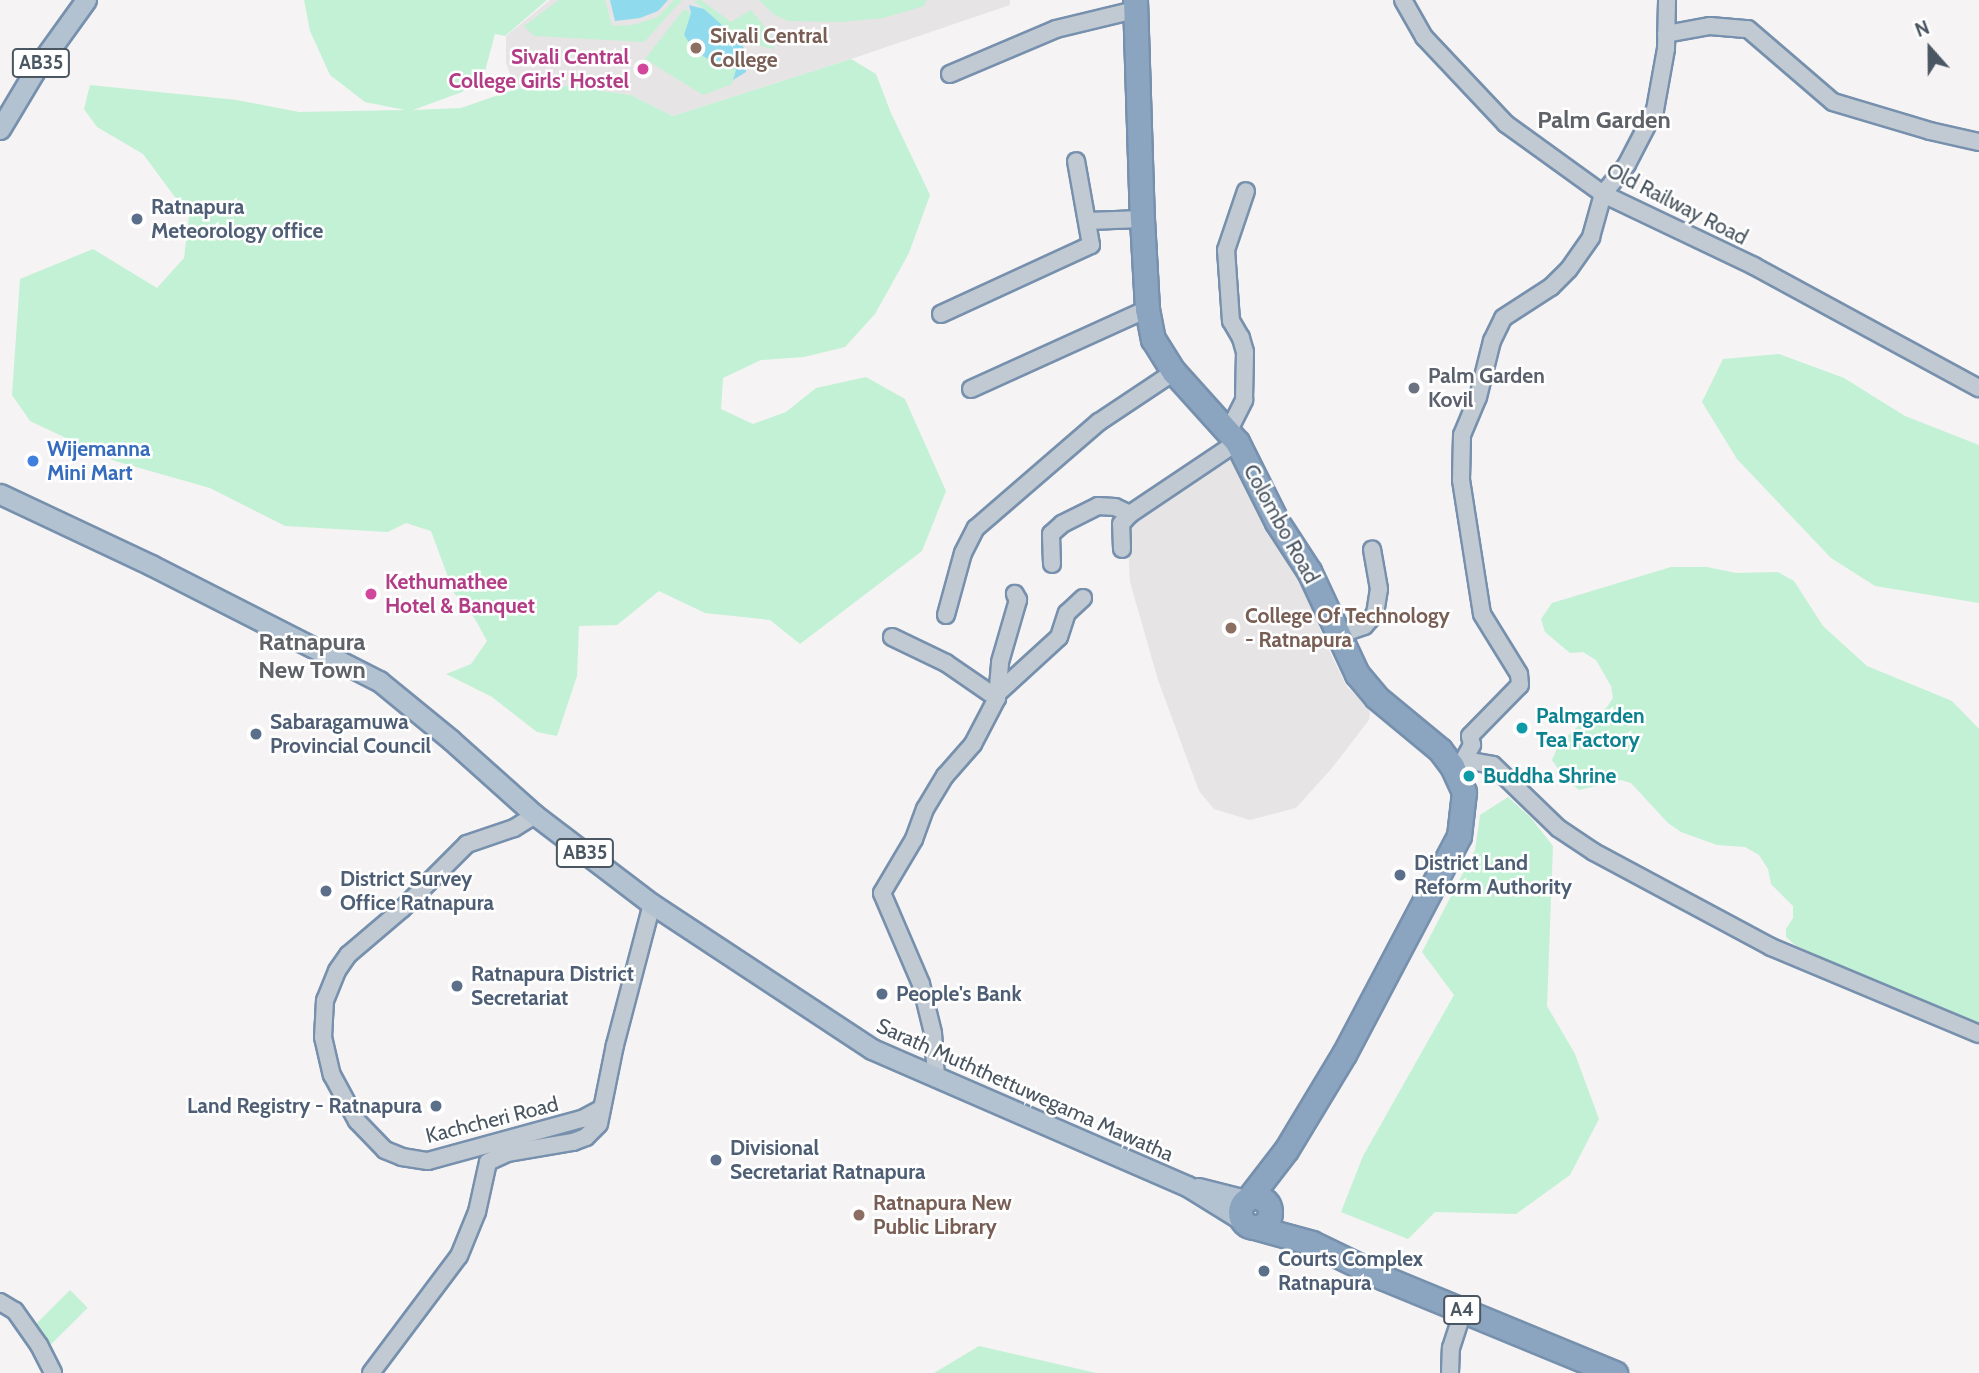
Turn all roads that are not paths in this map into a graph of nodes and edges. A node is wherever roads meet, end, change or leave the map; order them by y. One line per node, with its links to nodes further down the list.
1 (86, 0): 7 (main road, AB35)
2 (1403, 0): 11 (street, Old Railway Road)
3 (1667, 0): 5 (street)
4 (1135, 5): 6 (street); 12 (highway, Colombo Road)
5 (1667, 34): 8 (street); 11 (street)
6 (950, 74)
7 (0, 129)
8 (1979, 142)
9 (1076, 161): 13 (street)
10 (1246, 191): 19 (street)
11 (1603, 194): 17 (street, Old Railway Road); 31 (street)
12 (1142, 219): 13 (street); 14 (highway, Colombo Road)
13 (1088, 221): 15 (street)
14 (1147, 309): 16 (highway, Colombo Road); 18 (street)
15 (941, 314)
16 (1174, 372): 19 (highway, Colombo Road); 27 (street)
17 (1979, 388)
18 (971, 390)
19 (1233, 436): 21 (street); 28 (highway, Colombo Road)
20 (0, 494): 32 (main road, Sarath Muththettuwegama Mawatha / AB35)
21 (1130, 514): 22 (street); 24 (street)
22 (1122, 549)
23 (1372, 551): 28 (street)
24 (1052, 564)
25 (1016, 594): 30 (street)
26 (1083, 598): 30 (street)
27 (946, 615)
28 (1338, 635): 31 (highway, Colombo Road)
29 (892, 637): 30 (street)
30 (998, 695): 35 (street)
31 (1457, 764): 34 (street); 37 (highway, Colombo Road)
32 (534, 815): 33 (main road, Sarath Muththettuwegama Mawatha / AB35); 36 (street, Kachcheri Road)
33 (652, 904): 35 (main road, Sarath Muththettuwegama Mawatha / AB35); 36 (street)
34 (1979, 1034)
35 (936, 1077): 37 (main road, Sarath Muththettuwegama Mawatha / AB35)
36 (601, 1109): 41 (street)
37 (1255, 1209): 39 (highway, A4)
38 (0, 1302): 40 (street)
39 (1463, 1311): 42 (street); 43 (highway, A4)
40 (53, 1373)
41 (371, 1373)
42 (1450, 1373)
43 (1615, 1373)

